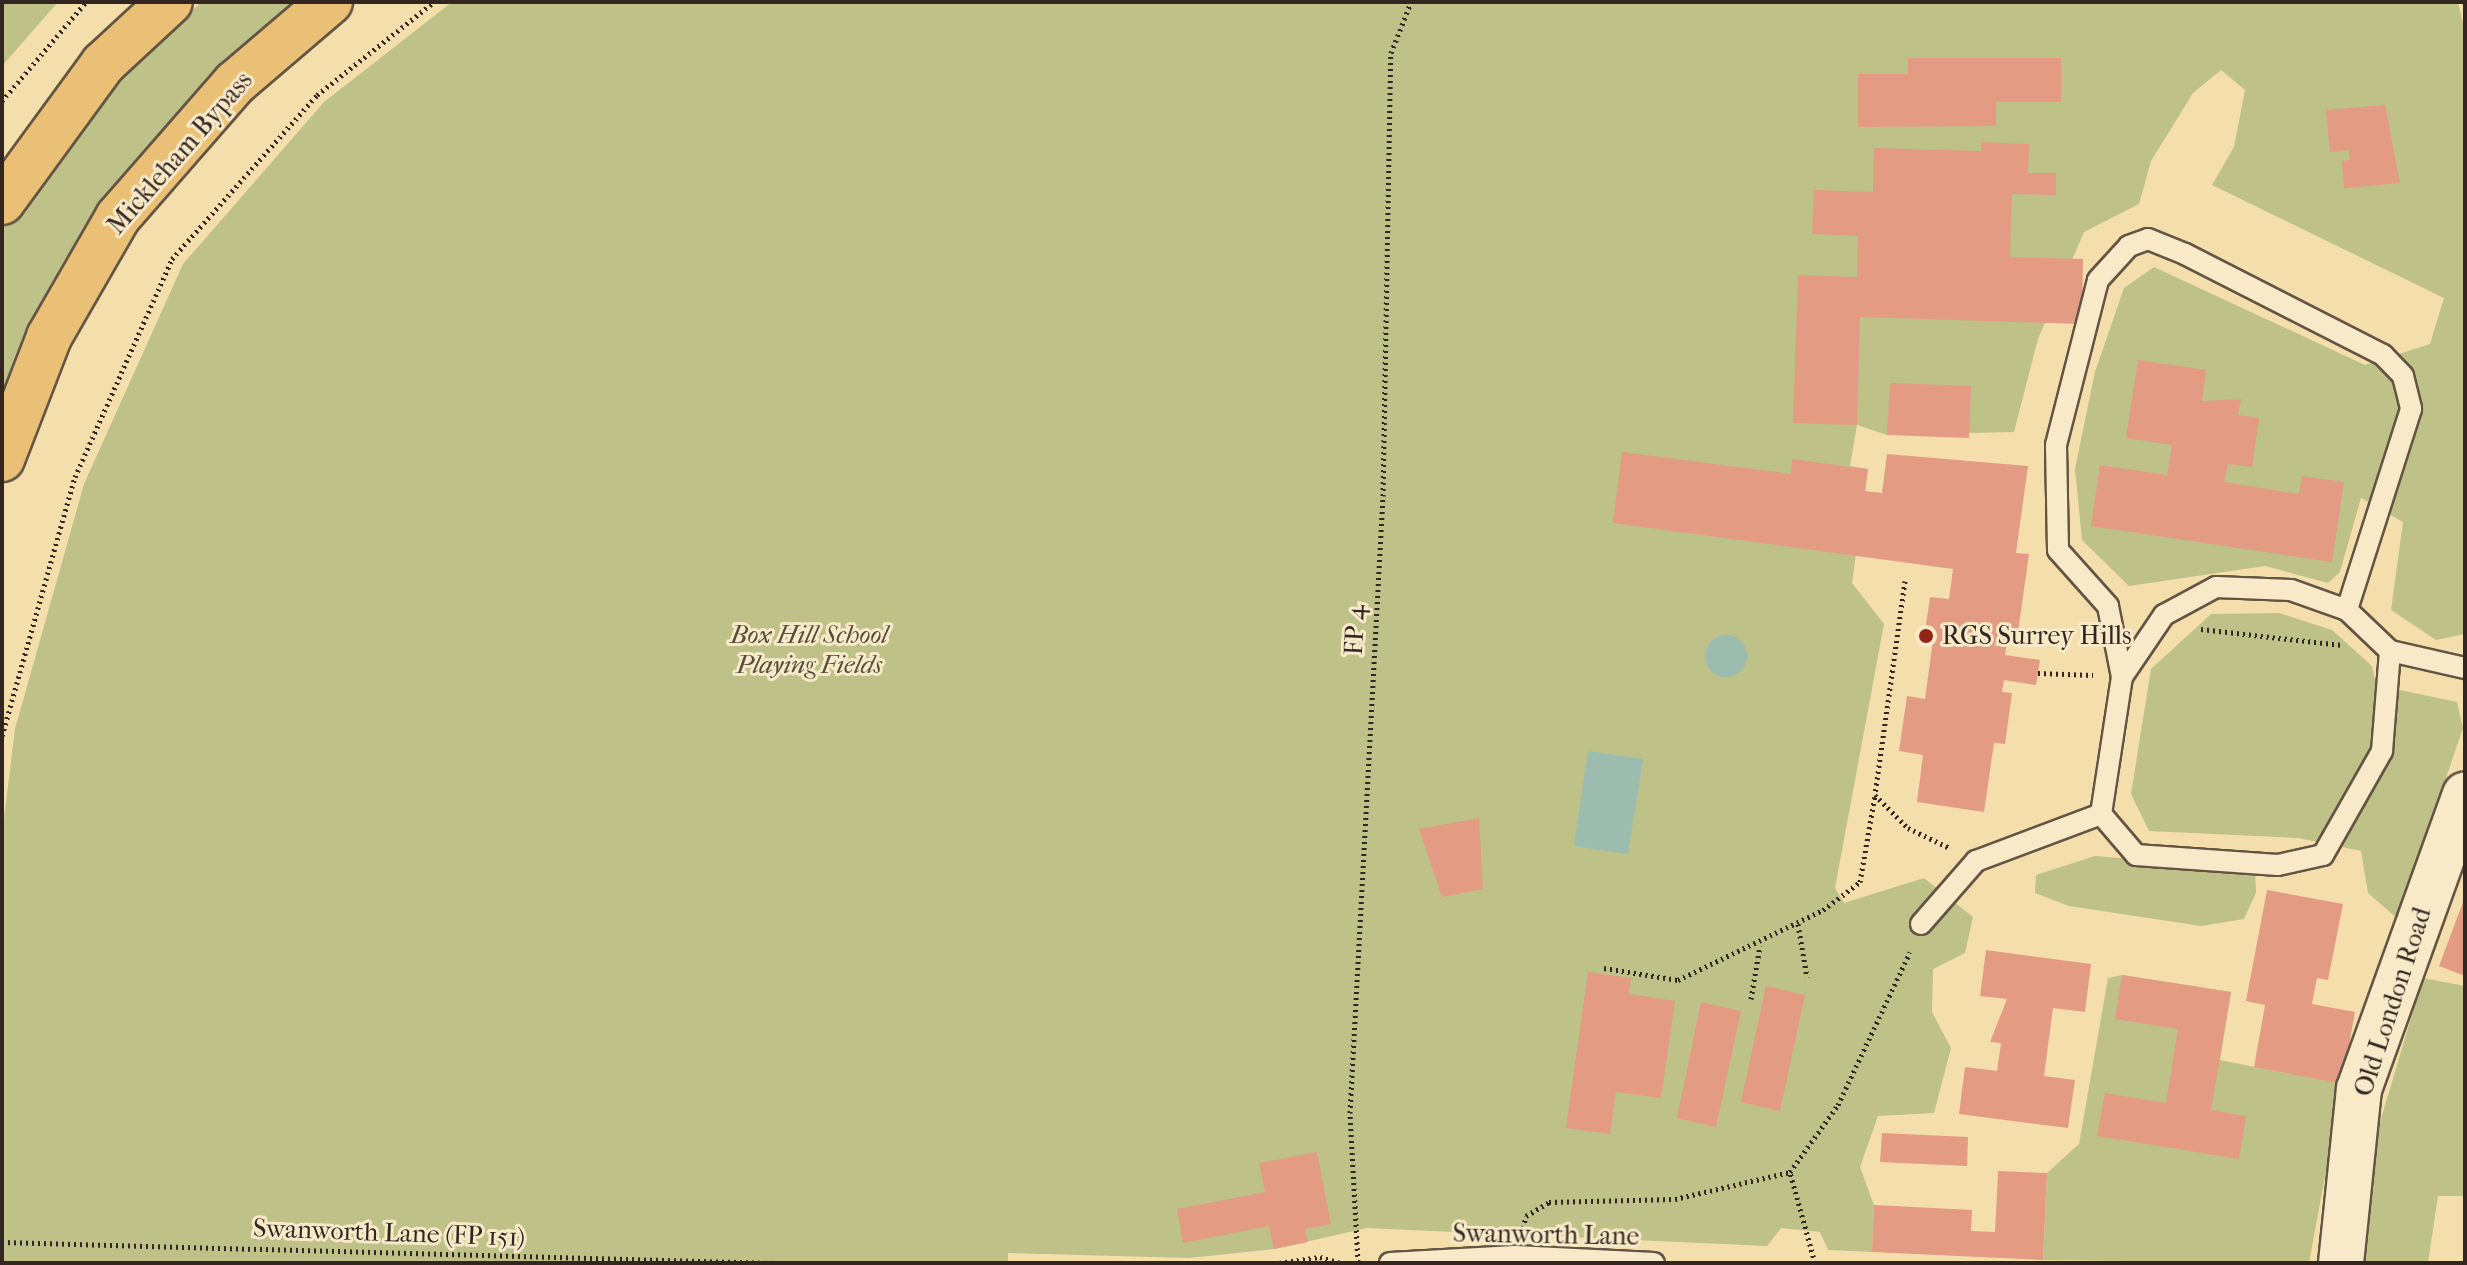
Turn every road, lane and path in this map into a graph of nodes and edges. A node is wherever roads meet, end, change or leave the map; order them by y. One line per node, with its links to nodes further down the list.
1 (86, 2): 6 (path)
2 (170, 2): 7 (highway)
3 (330, 2): 8 (highway, Mickleham Bypass)
4 (434, 2): 16 (path)
5 (1411, 2): 33 (path, FP 4)
6 (2, 101)
7 (2, 202)
8 (2, 459)
9 (1905, 581): 18 (path)
10 (2347, 610): 11 (lane); 12 (lane); 15 (lane)
11 (2157, 624): 12 (path); 15 (lane)
12 (2390, 651): 13 (lane); 19 (lane)
13 (2465, 668)
14 (2038, 673): 15 (path)
15 (2122, 677): 19 (lane)
16 (2, 736)
17 (2465, 794): 37 (main road, Old London Road)
18 (1875, 795): 20 (path); 21 (path)
19 (2101, 814): 20 (lane)
20 (1976, 861): 22 (lane)
21 (1798, 924): 23 (path); 25 (path)
22 (1921, 924): 27 (path)
23 (1760, 945): 24 (path); 26 (path)
24 (1604, 968)
25 (1807, 977)
26 (1751, 999)
27 (1790, 1172): 29 (path); 36 (path)
28 (2, 1242): 30 (path, Swanworth Lane (FP 151))
29 (1515, 1256): 34 (lane, Swanworth Lane); 35 (lane, Swanworth Lane)
30 (774, 1263)
31 (1279, 1263): 32 (path)
32 (1341, 1263)
33 (1358, 1263)
34 (1390, 1263)
35 (1654, 1263)
36 (1815, 1263)
37 (2341, 1263)

